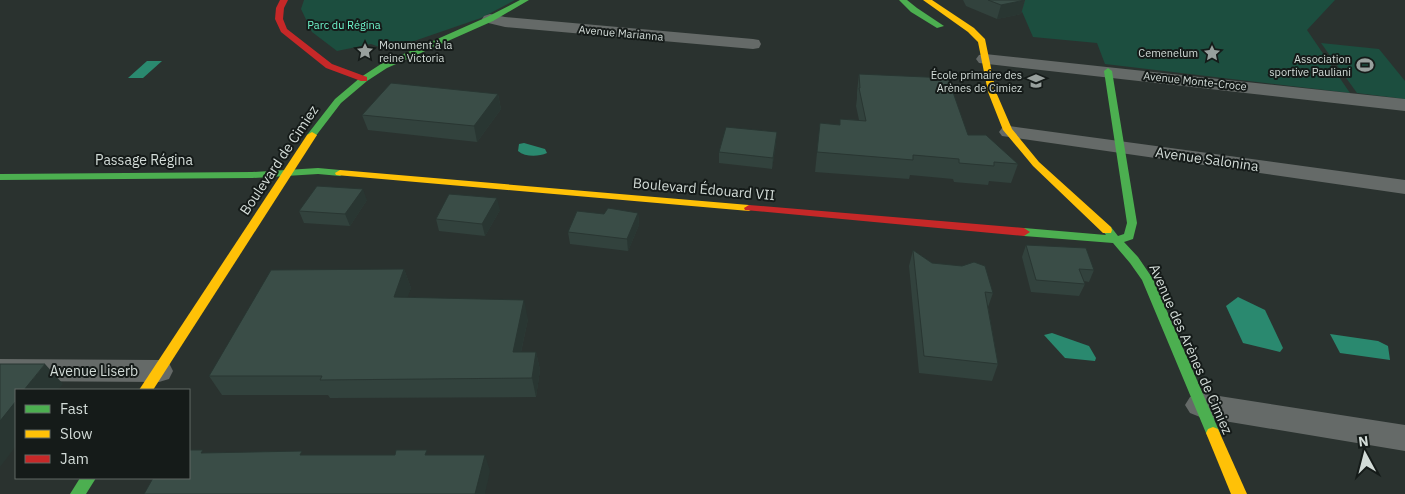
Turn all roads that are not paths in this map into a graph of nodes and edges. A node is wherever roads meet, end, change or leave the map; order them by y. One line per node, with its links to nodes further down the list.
1 (284, 0): 11 (street)
2 (525, 0): 5 (street, Boulevard de Cimiez)
3 (903, 0): 6 (street)
4 (927, 0): 9 (street, Avenue des Arènes de Cimiez)
5 (490, 19): 7 (street, Avenue Marianna); 11 (street, Boulevard de Cimiez)
6 (948, 31)
7 (752, 44)
8 (968, 45): 9 (street)
9 (986, 59): 10 (street, Avenue Monte-Croce); 13 (street, Avenue des Arènes de Cimiez)
10 (1108, 71): 12 (street, Avenue Monte-Croce); 14 (street)
11 (364, 79): 15 (street, Boulevard de Cimiez)
12 (1405, 105)
13 (1009, 132): 14 (street, Avenue Salonina); 18 (street, Avenue des Arènes de Cimiez)
14 (1119, 147): 17 (street, Avenue Salonina); 18 (street)
15 (288, 173): 16 (street, Passage Régina); 18 (street, Boulevard Édouard VII); 20 (street, Boulevard de Cimiez)
16 (0, 177)
17 (1405, 187)
18 (1118, 240): 21 (street, Avenue des Arènes de Cimiez)
19 (0, 370): 20 (street, Avenue Liserb)
20 (152, 381)
21 (1200, 405): 22 (street); 25 (street, Avenue des Arènes de Cimiez)
22 (1405, 438)
23 (87, 479): 24 (street)
24 (78, 494)
25 (1239, 494)

